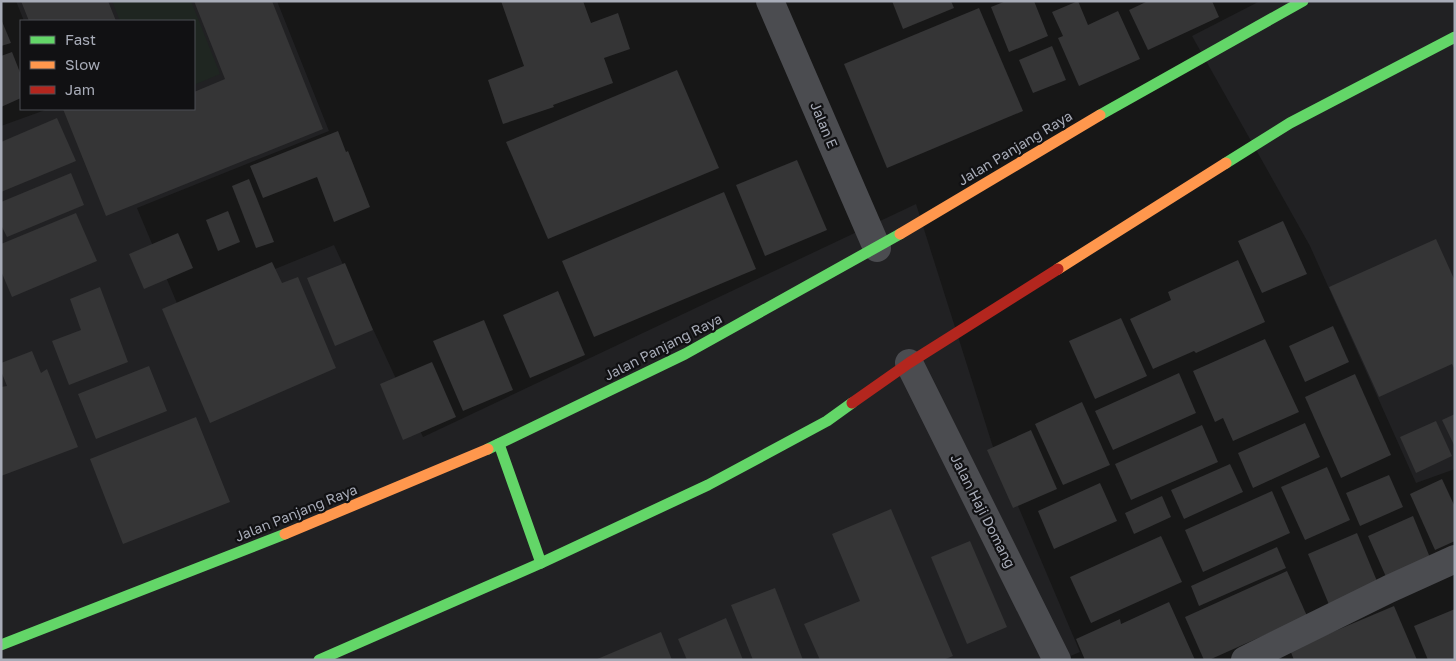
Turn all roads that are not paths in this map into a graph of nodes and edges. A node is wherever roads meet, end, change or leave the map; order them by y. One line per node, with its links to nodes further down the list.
1 (770, 1): 4 (street, Jalan E)
2 (1303, 1): 4 (main road, Jalan Panjang Raya)
3 (1455, 37): 5 (main road)
4 (878, 248): 6 (main road, Jalan Panjang Raya)
5 (909, 363): 8 (main road); 11 (street, Jalan Haji Domang)
6 (499, 444): 8 (main road); 9 (main road, Jalan Panjang Raya)
7 (1455, 559): 12 (street)
8 (541, 563): 10 (main road)
9 (1, 645)
10 (319, 660)
11 (1057, 660)
12 (1245, 660)

